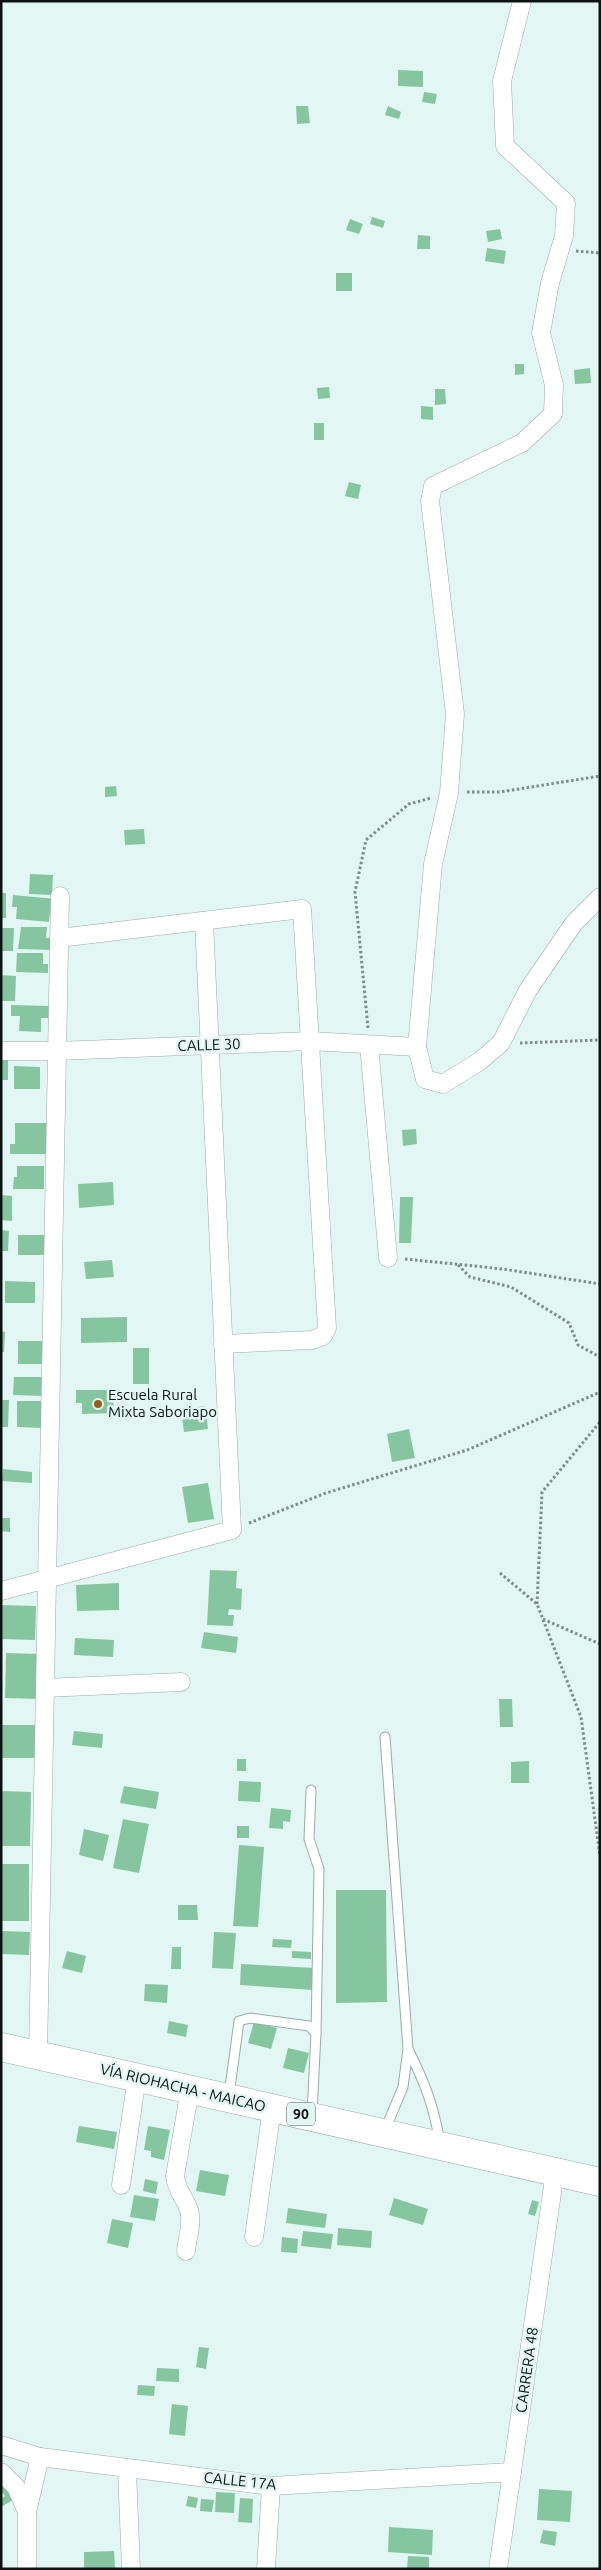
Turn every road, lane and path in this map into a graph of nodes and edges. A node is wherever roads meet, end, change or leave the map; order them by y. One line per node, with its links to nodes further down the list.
1 (522, 1): 11 (street)
2 (60, 896): 5 (street)
3 (600, 897): 8 (street)
4 (204, 921): 5 (street); 7 (street); 10 (street)
5 (60, 938): 13 (street)
6 (600, 1040): 8 (path)
7 (310, 1041): 9 (street, CALLE 30); 10 (street, CALLE 30); 17 (street)
8 (501, 1043): 11 (street)
9 (369, 1045): 11 (street, CALLE 30); 14 (street)
10 (209, 1046): 13 (street, CALLE 30); 17 (street)
11 (417, 1047)
12 (1, 1051): 13 (street, CALLE 30)
13 (57, 1052): 23 (street)
14 (388, 1258): 15 (path)
15 (458, 1264): 16 (path); 18 (path)
16 (600, 1284)
17 (223, 1344): 21 (street)
18 (600, 1357)
19 (600, 1392): 21 (path)
20 (600, 1422): 25 (path)
21 (232, 1530): 23 (street)
22 (500, 1573): 25 (path)
23 (48, 1579): 24 (street); 29 (street)
24 (1, 1591)
25 (537, 1604): 26 (path)
26 (542, 1619): 27 (path); 32 (path)
27 (600, 1644)
28 (182, 1682): 29 (street)
29 (45, 1688): 36 (street)
30 (385, 1737): 35 (lane)
31 (311, 1790): 33 (lane)
32 (600, 1856)
33 (316, 2033): 39 (lane); 41 (lane)
34 (1, 2047): 36 (highway, VÍA RIOHACHA - MAICAO / 90)
35 (408, 2049): 42 (lane); 43 (lane)
36 (38, 2055): 37 (highway, VÍA RIOHACHA - MAICAO / 90)
37 (137, 2078): 38 (highway, VÍA RIOHACHA - MAICAO / 90); 46 (street)
38 (190, 2089): 39 (highway, VÍA RIOHACHA - MAICAO / 90); 48 (street)
39 (228, 2098): 40 (highway, VÍA RIOHACHA - MAICAO / 90)
40 (272, 2108): 41 (highway, VÍA RIOHACHA - MAICAO / 90); 47 (street)
41 (312, 2117): 42 (highway, VÍA RIOHACHA - MAICAO / 90)
42 (384, 2133): 43 (highway, VÍA RIOHACHA - MAICAO / 90)
43 (440, 2146): 44 (highway, VÍA RIOHACHA - MAICAO / 90)
44 (555, 2172): 45 (highway, VÍA RIOHACHA - MAICAO / 90); 53 (street, CARRERA 48)
45 (600, 2182)
46 (121, 2185)
47 (254, 2237)
48 (186, 2251)
49 (1, 2445): 50 (street, CALLE 17A)
50 (40, 2457): 51 (street, CALLE 17A); 55 (street)
51 (127, 2470): 54 (street, CALLE 17A); 57 (street)
52 (1, 2472): 55 (street)
53 (512, 2472): 54 (street, CALLE 17A); 59 (street, CARRERA 48)
54 (271, 2486): 58 (street)
55 (27, 2512): 56 (street)
56 (27, 2569)
57 (131, 2569)
58 (266, 2569)
59 (498, 2569)

